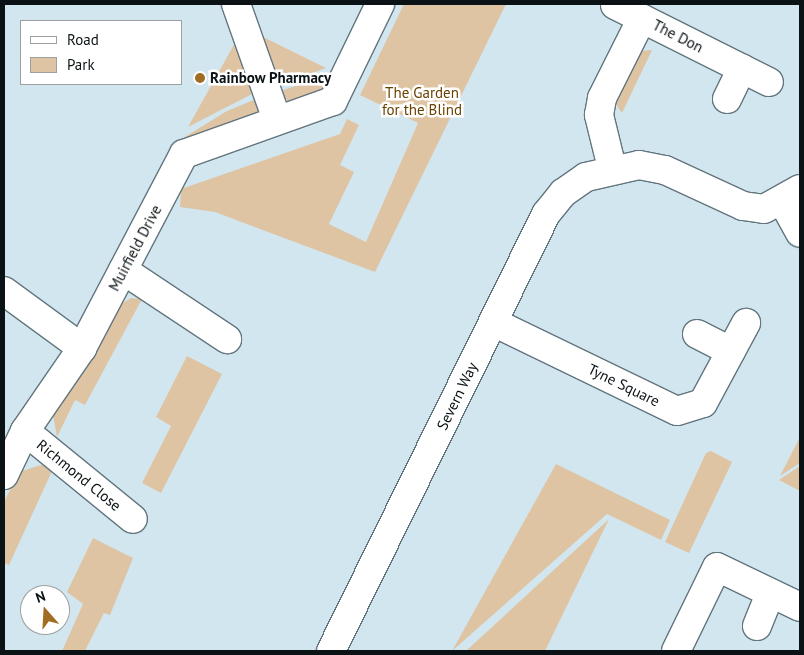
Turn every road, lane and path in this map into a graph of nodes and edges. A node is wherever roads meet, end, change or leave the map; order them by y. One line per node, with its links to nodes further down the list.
1 (236, 4): 8 (street)
2 (380, 4): 8 (street, Muirfield Drive)
3 (615, 5): 4 (street, The Don)
4 (642, 18): 5 (street, The Don); 9 (street)
5 (742, 68): 6 (street, The Don); 7 (street)
6 (768, 82)
7 (727, 99)
8 (277, 120): 12 (street, Muirfield Drive)
9 (612, 168): 10 (street, Severn Way); 14 (street, Severn Way)
10 (792, 195): 11 (street)
11 (800, 234)
12 (123, 270): 17 (street); 18 (street, Muirfield Drive)
13 (4, 291): 18 (street)
14 (493, 322): 19 (street, Tyne Square); 26 (street, Severn Way)
15 (746, 323): 19 (street, Tyne Square)
16 (698, 334): 19 (street)
17 (227, 339)
18 (82, 348): 20 (street, Muirfield Drive)
19 (731, 351)
20 (25, 431): 21 (street, Muirfield Drive); 22 (street, Richmond Close)
21 (4, 476)
22 (133, 519)
23 (770, 593): 24 (street); 25 (street); 27 (street)
24 (800, 607)
25 (756, 626)
26 (331, 651)
27 (676, 651)

